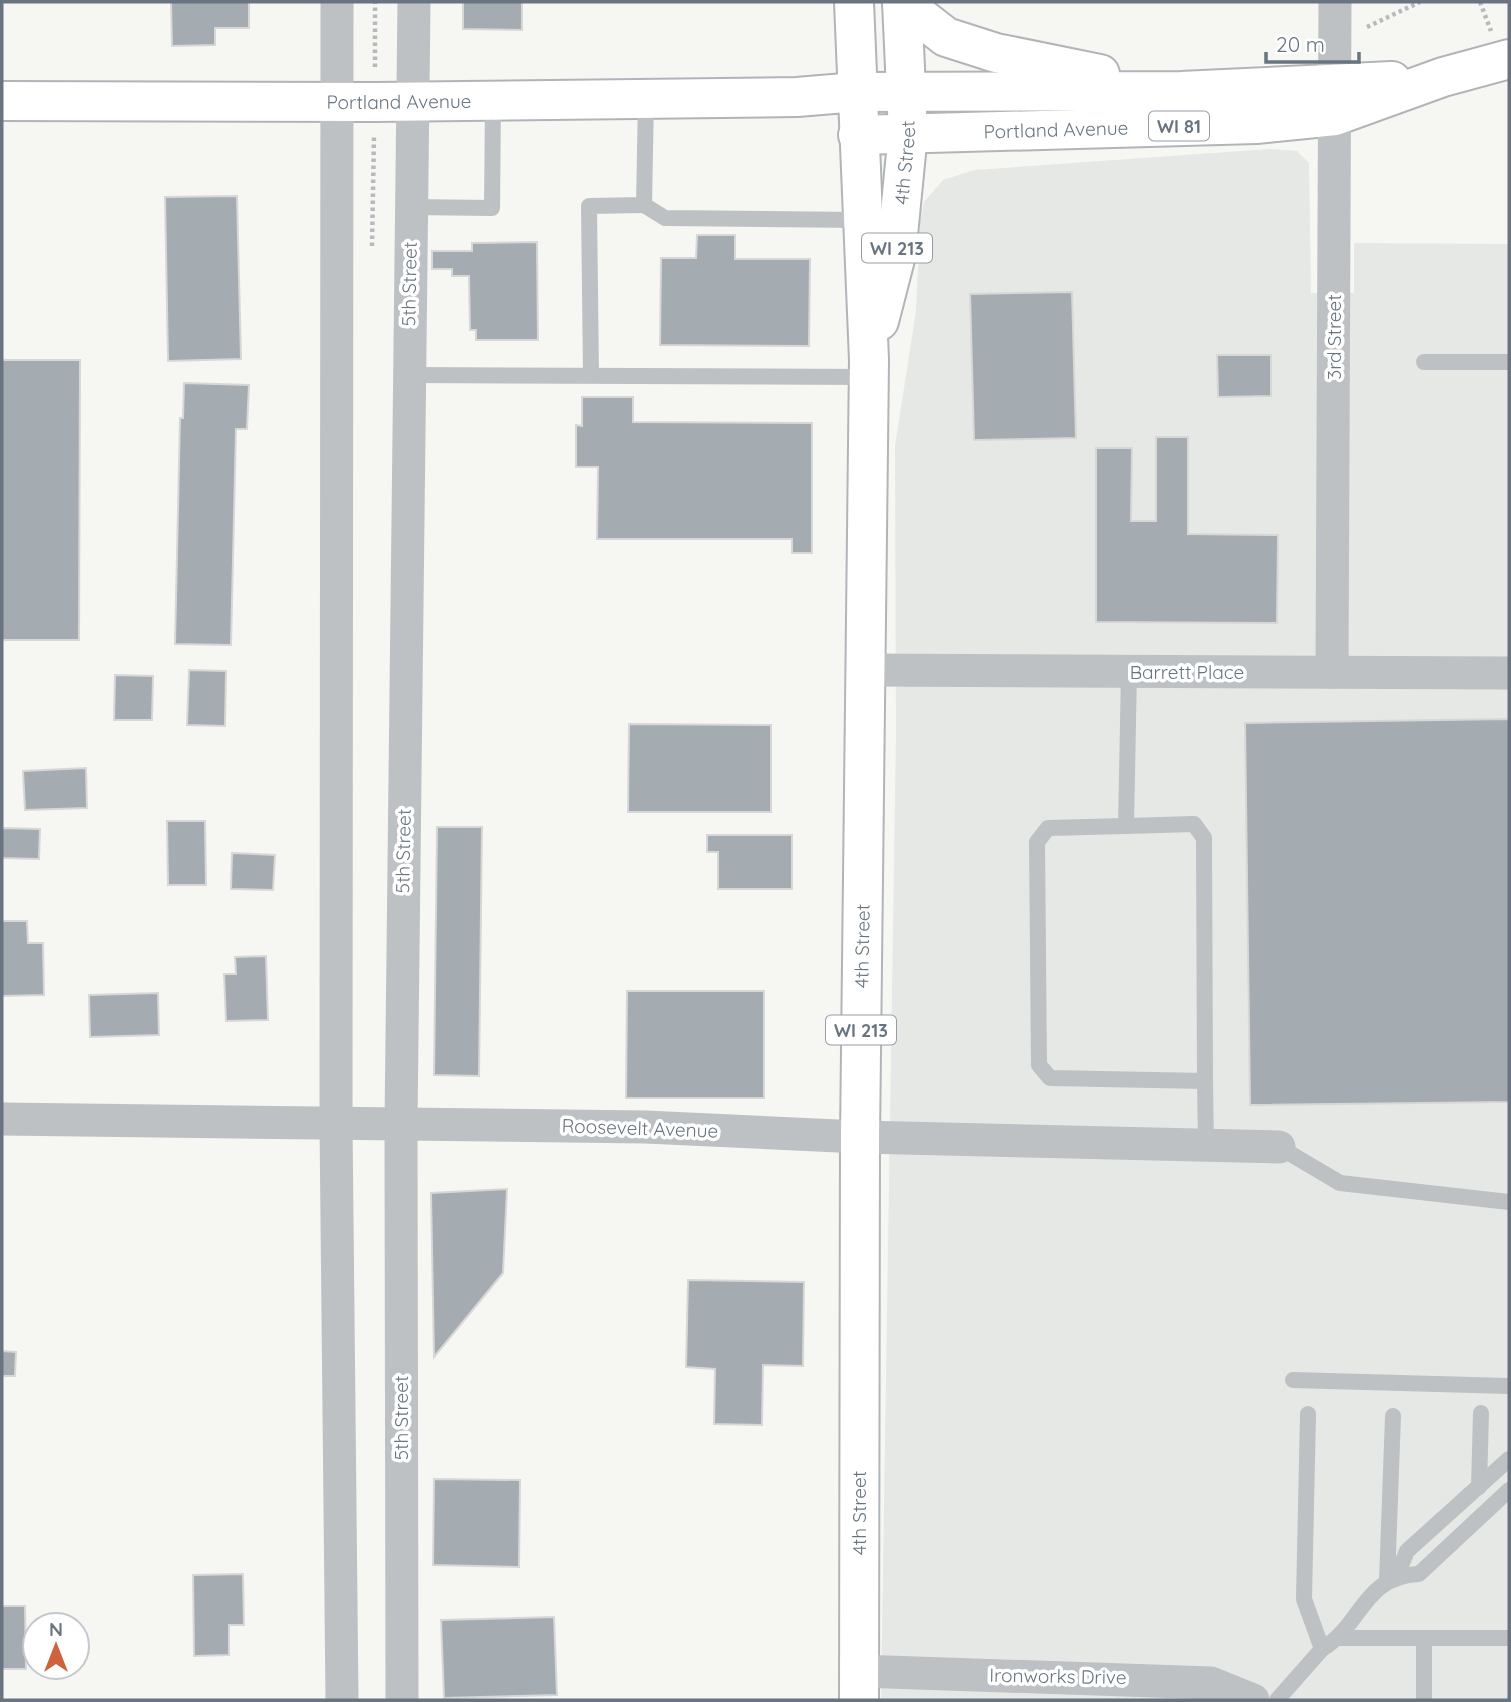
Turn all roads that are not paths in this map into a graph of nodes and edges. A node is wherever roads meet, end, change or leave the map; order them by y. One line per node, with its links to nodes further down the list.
1 (337, 2): 15 (street)
2 (414, 2): 16 (street, 5th Street)
3 (854, 2): 9 (main road, 4th Street)
4 (1335, 2): 14 (street, 3rd Street)
5 (902, 3): 7 (main road, 4th Street); 8 (main road)
6 (1509, 59): 14 (main road, Portland Avenue / WI 81)
7 (908, 90): 8 (main road, Portland Avenue / WI 81); 9 (main road, Portland Avenue / WI 81); 17 (main road, 4th Street / WI 213)
8 (1181, 91): 14 (main road, Portland Avenue / WI 81)
9 (858, 92): 10 (main road, Portland Avenue); 18 (main road, 4th Street / WI 213)
10 (797, 97): 11 (main road, Portland Avenue); 18 (main road)
11 (646, 99): 13 (main road, Portland Avenue); 19 (lane)
12 (2, 101): 15 (main road, Portland Avenue)
13 (492, 101): 16 (main road, Portland Avenue); 20 (lane)
14 (1335, 101): 17 (main road, Portland Avenue / WI 81); 29 (street, 3rd Street)
15 (337, 102): 16 (main road, Portland Avenue); 34 (street)
16 (411, 102): 20 (street, 5th Street)
17 (908, 133): 18 (main road, Portland Avenue / WI 81); 24 (main road, 4th Street / WI 213)
18 (858, 135): 21 (main road, 4th Street / WI 213)
19 (645, 205): 21 (lane); 26 (lane)
20 (410, 207): 25 (street, 5th Street)
21 (862, 220): 24 (main road, 4th Street / WI 213)
22 (1424, 362): 23 (lane)
23 (1509, 362)
24 (869, 369): 26 (lane); 27 (main road, 4th Street / WI 213)
25 (409, 375): 26 (lane); 35 (street, 5th Street)
26 (591, 375)
27 (866, 670): 28 (street, Barrett Place); 36 (main road, 4th Street / WI 213)
28 (1129, 671): 29 (street, Barrett Place); 31 (lane)
29 (1332, 673): 30 (street, Barrett Place)
30 (1509, 673)
31 (1126, 826): 32 (lane); 32 (lane)
32 (1205, 1081): 37 (lane)
33 (2, 1119): 34 (street, Roosevelt Avenue)
34 (336, 1123): 35 (street, Roosevelt Avenue); 56 (street)
35 (401, 1124): 36 (street, Roosevelt Avenue); 57 (street, 5th Street)
36 (860, 1137): 37 (street, Roosevelt Avenue); 55 (main road, 4th Street / WI 213)
37 (1206, 1146): 38 (street, Roosevelt Avenue)
38 (1279, 1147): 39 (lane)
39 (1509, 1202)
40 (1293, 1380): 41 (lane)
41 (1509, 1386)
42 (1480, 1413): 46 (lane)
43 (1308, 1414): 54 (lane)
44 (1393, 1416): 50 (lane)
45 (1509, 1459): 46 (lane)
46 (1479, 1487): 48 (lane)
47 (1509, 1490): 49 (lane)
48 (1439, 1524): 49 (lane); 50 (lane)
49 (1454, 1539): 50 (lane)
50 (1392, 1578): 51 (lane)
51 (1340, 1638): 53 (lane); 54 (lane)
52 (1509, 1638): 53 (lane)
53 (1424, 1639): 60 (lane)
54 (1322, 1649): 59 (lane)
55 (859, 1686): 58 (street, Ironworks Drive)
56 (342, 1700)
57 (402, 1700)
58 (1252, 1700)
59 (1277, 1700)
60 (1424, 1700)

